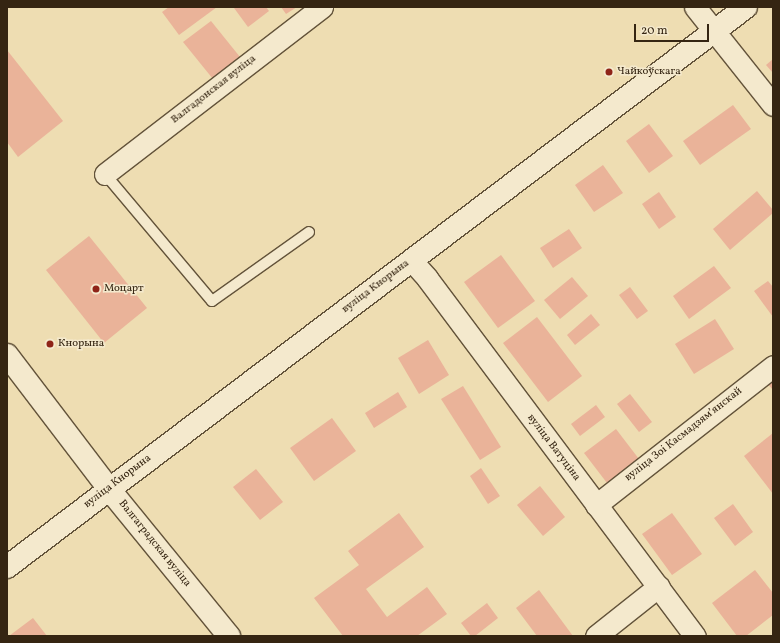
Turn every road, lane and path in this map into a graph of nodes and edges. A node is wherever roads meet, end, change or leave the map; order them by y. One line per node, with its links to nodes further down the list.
1 (322, 7): 6 (street, Валгадонская вуліца)
2 (695, 7): 4 (street)
3 (746, 7): 4 (main road, вуліца Кнорына)
4 (714, 31): 5 (street); 8 (main road, вуліца Кнорына)
5 (773, 105)
6 (105, 174): 7 (lane)
7 (309, 232)
8 (411, 260): 11 (main road, вуліца Кнорына); 12 (street, вуліца Ватуціна)
9 (7, 355): 11 (main road, Валгаградская вуліца)
10 (773, 366): 12 (street, вуліца Зоі Касмадзямʼянскай)
11 (109, 488): 13 (main road, вуліца Кнорына); 15 (main road, Валгаградская вуліца)
12 (596, 505): 14 (street, вуліца Ватуціна)
13 (7, 567)
14 (659, 586): 16 (street); 17 (street, вуліца Ватуціна)
15 (230, 636)
16 (596, 636)
17 (695, 636)

